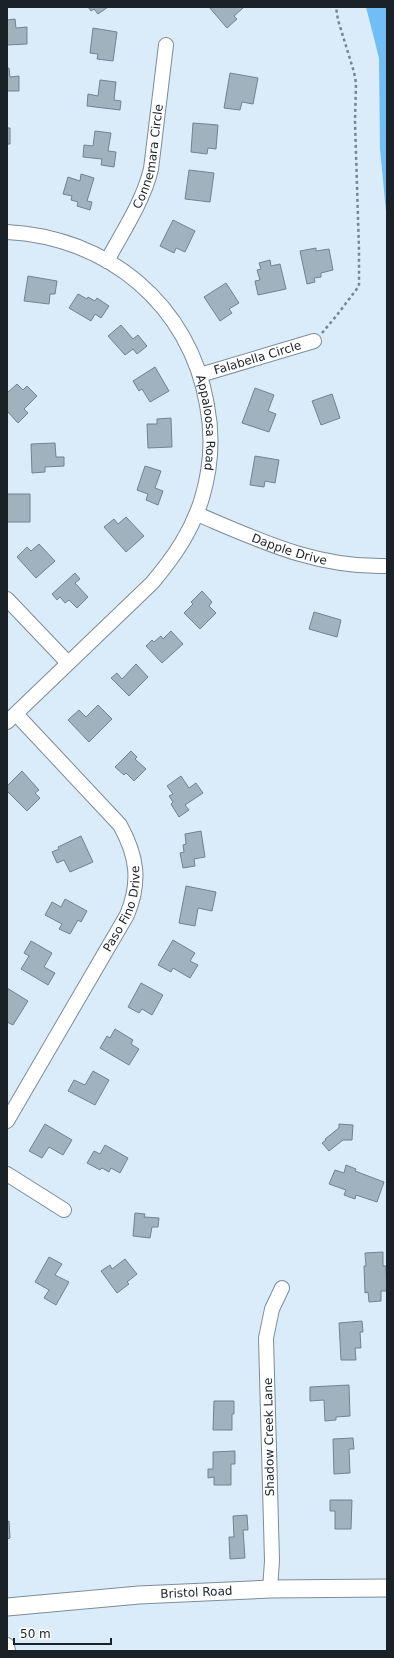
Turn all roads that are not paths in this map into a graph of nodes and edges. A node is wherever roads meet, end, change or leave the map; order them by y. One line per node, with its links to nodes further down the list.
1 (166, 45): 3 (street, Connemara Circle)
2 (7, 232): 3 (street, Appaloosa Road)
3 (107, 261): 5 (street, Appaloosa Road)
4 (314, 341): 5 (street, Falabella Circle)
5 (200, 375): 6 (street, Appaloosa Road)
6 (197, 514): 7 (street, Dapple Drive); 9 (street, Appaloosa Road)
7 (387, 566)
8 (7, 599): 9 (street)
9 (68, 663): 10 (street, Appaloosa Road)
10 (11, 718): 11 (street, Paso Fino Drive)
11 (7, 1121)
12 (7, 1174): 13 (street)
13 (64, 1210)
14 (282, 1288): 16 (street, Shadow Creek Lane)
15 (387, 1588): 16 (main road, Bristol Road)
16 (270, 1589): 17 (main road, Bristol Road)
17 (7, 1607)
18 (7, 1645): 19 (street)
19 (8, 1651)

